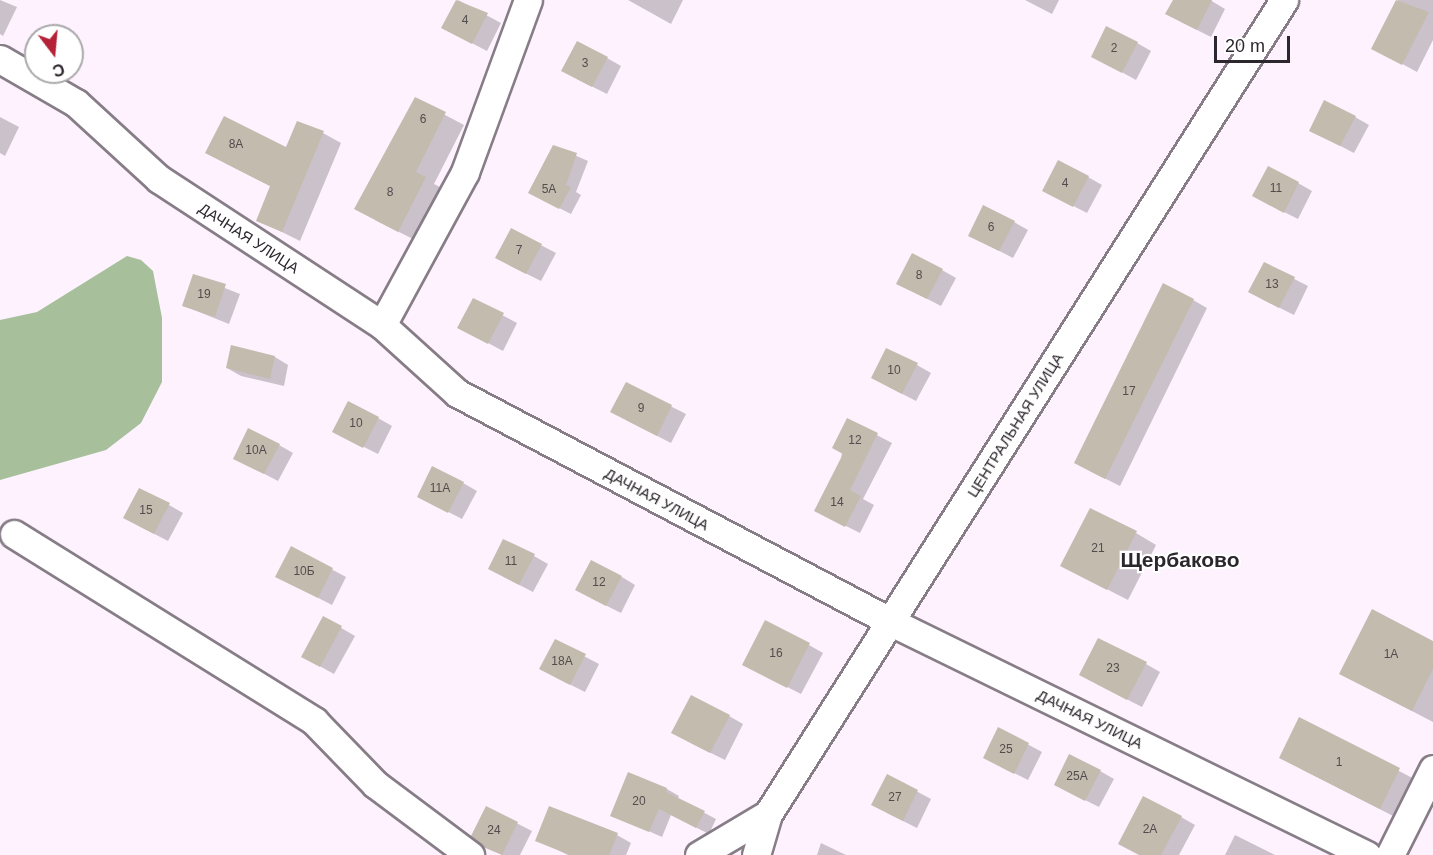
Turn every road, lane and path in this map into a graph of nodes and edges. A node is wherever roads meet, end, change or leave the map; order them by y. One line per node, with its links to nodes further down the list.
1 (528, 0): 4 (street)
2 (1284, 0): 6 (street, ЦЕНТРАЛЬНАЯ УЛИЦА)
3 (0, 59): 4 (street, ДАЧНАЯ УЛИЦА)
4 (382, 326): 6 (street, ДАЧНАЯ УЛИЦА)
5 (14, 534): 9 (street)
6 (891, 622): 8 (street, ЦЕНТРАЛЬНАЯ УЛИЦА); 12 (street, ДАЧНАЯ УЛИЦА)
7 (1433, 770): 13 (street)
8 (768, 814): 10 (street); 11 (street, ЦЕНТРАЛЬНАЯ УЛИЦА)
9 (470, 855)
10 (699, 855)
11 (756, 855)
12 (1367, 855)
13 (1390, 855)

